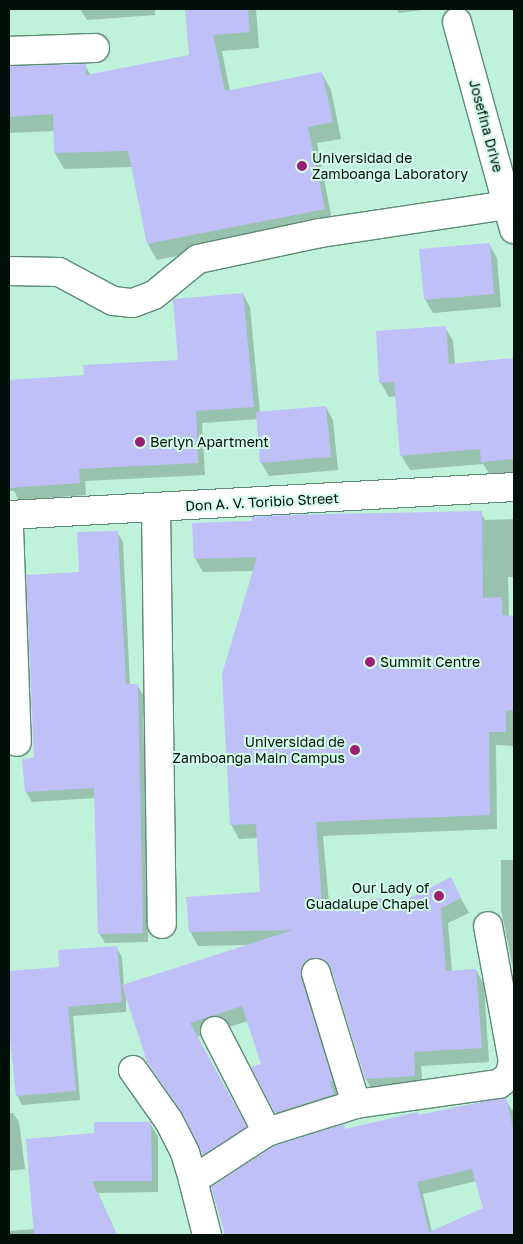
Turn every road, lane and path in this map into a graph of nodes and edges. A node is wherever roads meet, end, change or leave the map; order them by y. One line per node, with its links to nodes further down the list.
1 (457, 22): 4 (street, Josefina Drive)
2 (95, 48): 3 (street)
3 (9, 51)
4 (511, 217): 5 (street)
5 (9, 271)
6 (514, 488): 7 (street, Don A. V. Toribio Street)
7 (156, 508): 8 (street, Don A. V. Toribio Street); 11 (street)
8 (9, 515)
9 (9, 528): 10 (street)
10 (17, 742)
11 (162, 924)
12 (488, 926): 16 (street)
13 (316, 973): 16 (street)
14 (215, 1031): 17 (street)
15 (134, 1070): 18 (street)
16 (356, 1104): 17 (street)
17 (267, 1132): 18 (street)
18 (193, 1180): 19 (street)
19 (207, 1235)

